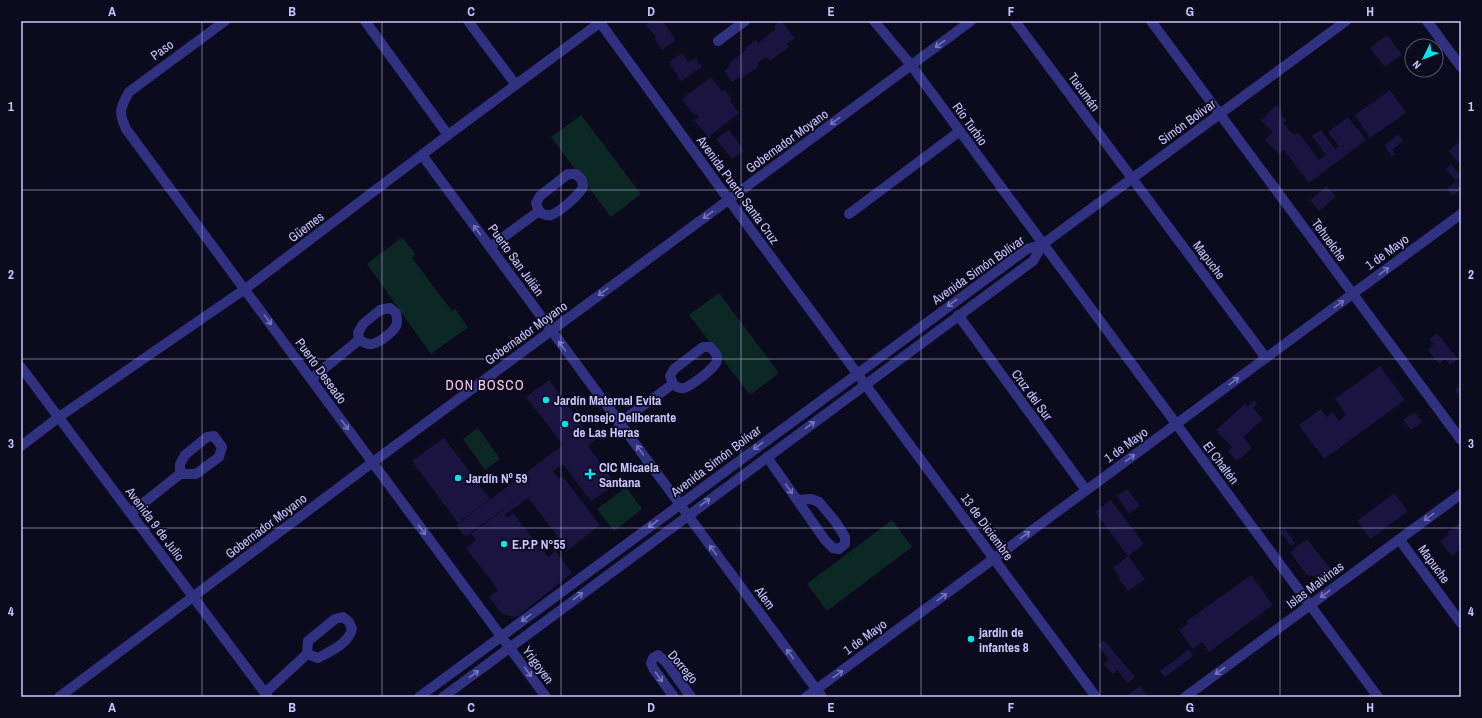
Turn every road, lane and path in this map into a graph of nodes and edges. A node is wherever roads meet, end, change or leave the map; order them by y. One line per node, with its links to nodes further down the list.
1 (225, 21): 16 (street, Paso)
2 (365, 21): 19 (street)
3 (468, 21): 15 (street)
4 (601, 21): 15 (street, Güemes); 22 (street, Avenida Puerto Santa Cruz)
5 (745, 21): 12 (street)
6 (874, 21): 13 (street, Río Turbio)
7 (971, 21): 13 (street, Gobernador Moyano, one-way to 13)
8 (1015, 21): 21 (street, Tucumán)
9 (1151, 21): 17 (street, Tehuelche)
10 (1346, 21): 17 (street, Simón Bolívar)
11 (1427, 21): 14 (street)
12 (718, 41)
13 (911, 66): 18 (street, Río Turbio); 22 (street, Gobernador Moyano, one-way to 22)
14 (1461, 67)
15 (516, 85): 19 (street, Güemes)
16 (121, 106): 28 (street, Puerto Deseado)
17 (1220, 114): 21 (street, Simón Bolívar); 29 (street, Tehuelche)
18 (960, 131): 24 (street); 26 (street, Río Turbio)
19 (448, 135): 20 (street, Güemes)
20 (422, 155): 27 (street, Puerto San Julián, one-way to 20); 28 (street, Güemes)
21 (1132, 178): 26 (street, Simón Bolívar); 33 (street, Mapuche)
22 (729, 200): 31 (street, Gobernador Moyano, one-way to 31); 35 (street, Avenida Puerto Santa Cruz)
23 (539, 211): 23 (street); 27 (street)
24 (849, 214)
25 (1461, 214): 29 (street, 1 de Mayo, one-way to 25)
26 (1043, 244): 30 (street, Avenida Simón Bolívar); 35 (street, Avenida Simón Bolívar, one-way to 35); 41 (street, El Chaltén)
27 (490, 247): 31 (street, Puerto San Julián)
28 (245, 289): 36 (street, Puerto Deseado, one-way to 36); 39 (street, Güemes)
29 (1352, 294): 33 (street, 1 de Mayo, one-way to 29); 42 (street, Tehuelche)
30 (958, 315): 38 (street, Avenida Simón Bolívar); 47 (street, Cruz del Sur)
31 (551, 331): 40 (street, Puerto San Julián, one-way to 31); 45 (street, Gobernador Moyano)
32 (360, 340): 36 (street)
33 (1266, 358): 41 (street, 1 de Mayo, one-way to 33)
34 (21, 367): 39 (street, Avenida 9 de Julio)
35 (857, 373): 38 (street, 13 de Diciembre); 50 (street, Avenida Simón Bolívar, one-way to 50)
36 (311, 379): 45 (street, Puerto Deseado, one-way to 45)
37 (673, 384): 37 (street); 40 (street)
38 (865, 384): 44 (street, Avenida Simón Bolívar, one-way to 38); 54 (street, 13 de Diciembre)
39 (59, 418): 43 (street, Güemes); 51 (street, Avenida 9 de Julio)
40 (619, 423): 50 (street, Puerto San Julián, one-way to 40)
41 (1176, 424): 47 (street, 1 de Mayo, one-way to 41); 56 (street, El Chaltén)
42 (1461, 440)
43 (21, 446)
44 (767, 457): 49 (street, one-way to 49); 52 (street, Avenida Simón Bolívar, one-way to 44)
45 (373, 462): 55 (street, Gobernador Moyano); 58 (street, Puerto Deseado, one-way to 58)
46 (180, 474): 51 (street)
47 (1086, 490): 54 (street, 1 de Mayo, one-way to 47)
48 (1461, 494): 53 (street, Islas Malvinas, one-way to 53)
49 (797, 500): 49 (street)
50 (680, 504): 52 (street, Puerto San Julián); 58 (street, Avenida Simón Bolívar, one-way to 58)
51 (131, 513): 55 (street, Avenida 9 de Julio)
52 (688, 515): 59 (street, Avenida Simón Bolívar, one-way to 52); 61 (street, Alem, one-way to 52)
53 (1399, 539): 56 (street, Islas Malvinas, one-way to 56); 57 (street, Mapuche)
54 (994, 559): 61 (street, 1 de Mayo, one-way to 54); 70 (street, 13 de Diciembre)
55 (194, 597): 62 (street, Avenida 9 de Julio); 63 (street, Gobernador Moyano)
56 (1310, 605): 71 (street, Islas Malvinas, one-way to 71); 72 (street, El Chaltén)
57 (1461, 623)
58 (501, 636): 59 (street, Puerto Deseado); 64 (street, Avenida Simón Bolívar)
59 (509, 648): 65 (street, Avenida Simón Bolívar, one-way to 59); 66 (street, Yrigoyen, one-way to 66)
60 (307, 654): 60 (street); 62 (street)
61 (819, 693): 69 (street, 1 de Mayo)
62 (266, 695)
63 (59, 697)
64 (419, 697)
65 (443, 697)
66 (546, 697)
67 (674, 697): 68 (street, Dorrego, one-way to 67)
68 (691, 697)
69 (806, 697)
70 (1096, 697)
71 (1185, 697)
72 (1378, 697)

